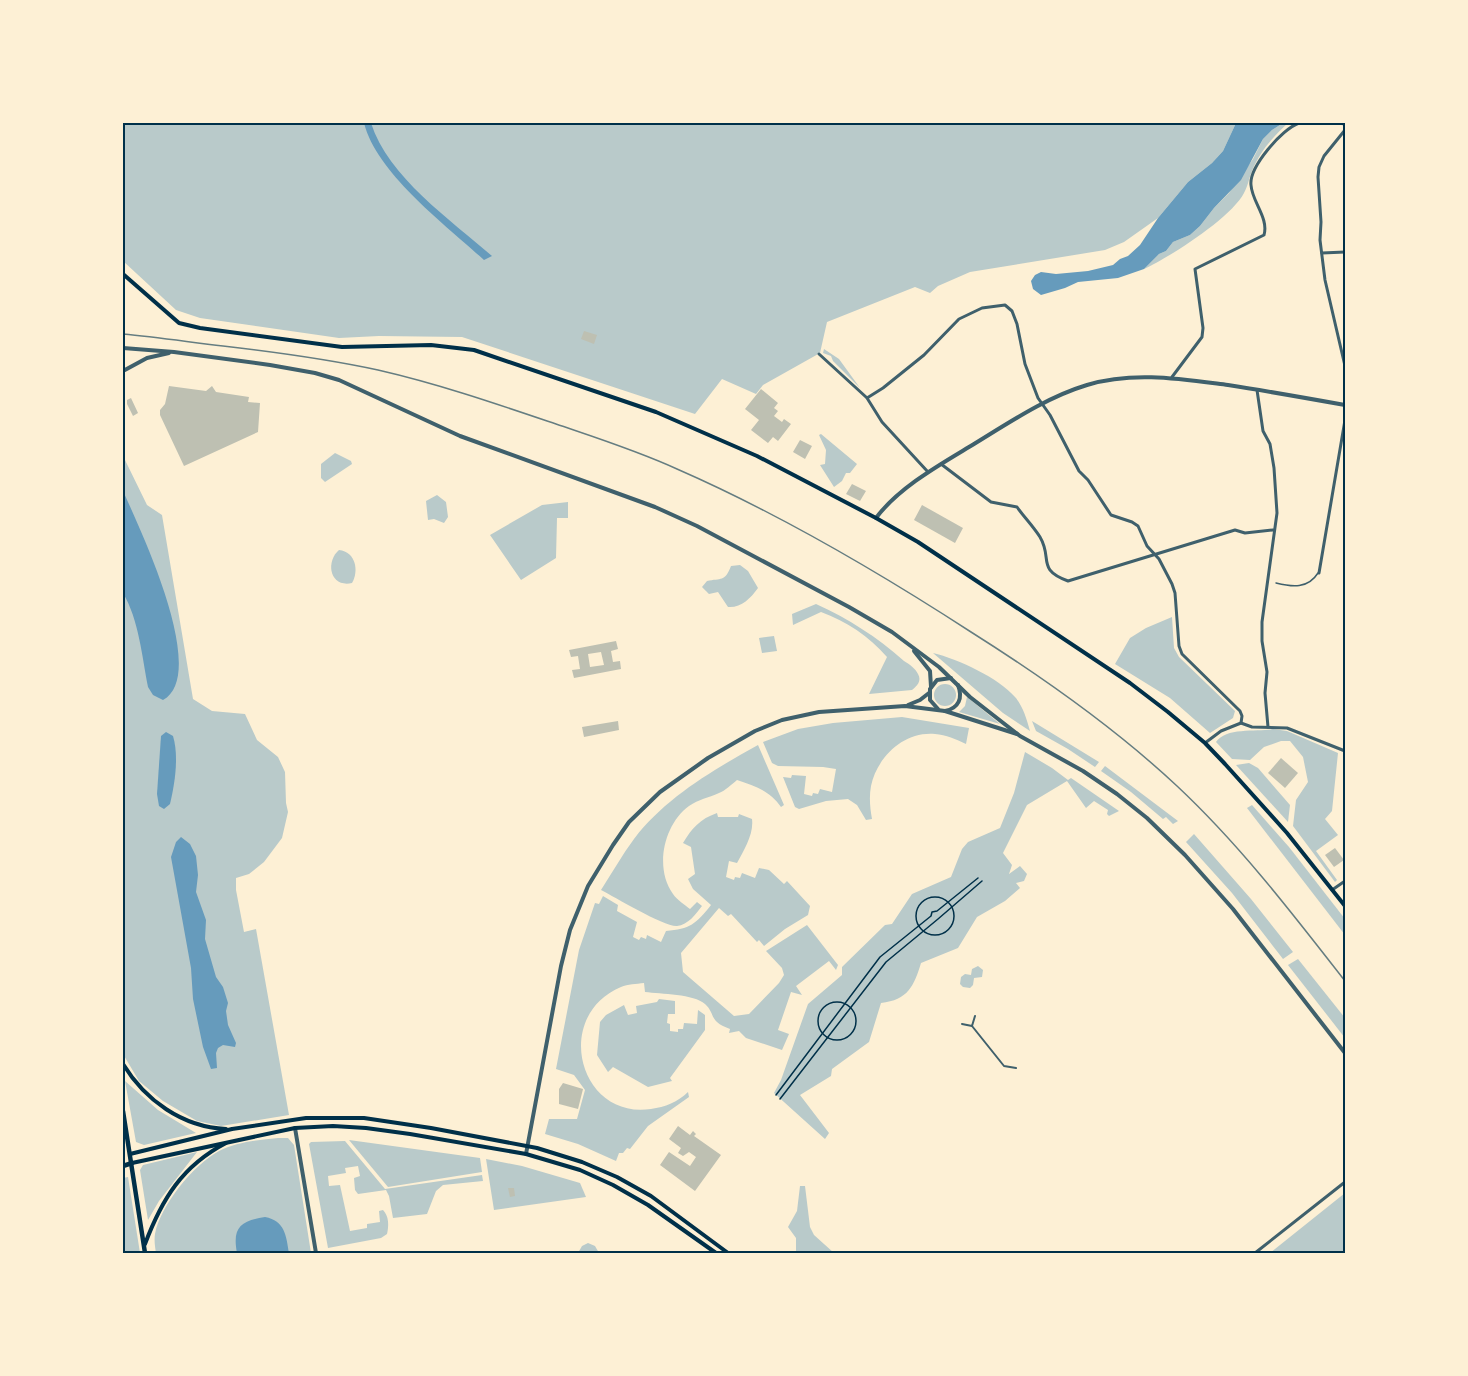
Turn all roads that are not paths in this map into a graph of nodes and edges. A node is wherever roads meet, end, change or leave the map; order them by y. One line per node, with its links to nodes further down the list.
1 (1299, 123): 13 (street)
2 (1338, 123): 3 (street)
3 (1345, 124)
4 (1345, 130): 6 (street)
5 (1345, 252): 6 (street)
6 (1322, 253): 11 (street)
7 (123, 274): 21 (main road)
8 (123, 348): 9 (street)
9 (174, 352): 12 (street); 26 (street)
10 (819, 354): 15 (street)
11 (1345, 366)
12 (123, 371)
13 (1172, 377): 14 (street); 16 (street)
14 (1257, 390): 17 (street); 22 (street)
15 (867, 398): 16 (street); 20 (street)
16 (1042, 405): 19 (street); 23 (street)
17 (1345, 405)
18 (1345, 420): 24 (street)
19 (941, 464): 20 (street); 23 (street)
20 (928, 472): 21 (street)
21 (876, 518): 37 (main road)
22 (1273, 530): 23 (street); 35 (street)
23 (1154, 553): 34 (street)
24 (1318, 573): 25 (lane)
25 (1276, 584)
26 (907, 644): 27 (street); 29 (street)
27 (951, 678): 28 (street); 29 (street)
28 (957, 683): 33 (street); 36 (street)
29 (931, 687): 30 (street)
30 (929, 693): 31 (street); 32 (street)
31 (905, 706): 32 (street); 53 (street)
32 (938, 710): 33 (street)
33 (945, 711): 36 (street)
34 (1241, 723): 35 (street); 37 (street)
35 (1268, 727): 38 (street)
36 (1020, 736): 45 (street)
37 (1205, 743): 40 (main road)
38 (1344, 749)
39 (1345, 881): 40 (street)
40 (1332, 890): 41 (main road)
41 (1345, 906)
42 (975, 1016): 44 (street)
43 (962, 1024): 44 (street)
44 (972, 1026): 47 (street)
45 (1345, 1053)
46 (123, 1064): 51 (main road)
47 (1016, 1068)
48 (123, 1111): 54 (main road)
49 (294, 1120): 50 (street); 51 (main road); 53 (main road)
50 (295, 1128): 52 (main road); 55 (main road); 62 (street)
51 (232, 1129): 54 (main road)
52 (232, 1140): 57 (main road); 60 (main road)
53 (529, 1146): 55 (street); 64 (main road)
54 (130, 1154): 56 (main road); 57 (main road)
55 (526, 1154): 63 (main road)
56 (123, 1156)
57 (132, 1163): 58 (main road); 60 (main road)
58 (123, 1166)
59 (1345, 1182): 65 (street)
60 (144, 1245): 61 (main road)
61 (146, 1253)
62 (316, 1253)
63 (716, 1253)
64 (728, 1253)
65 (1255, 1253)

